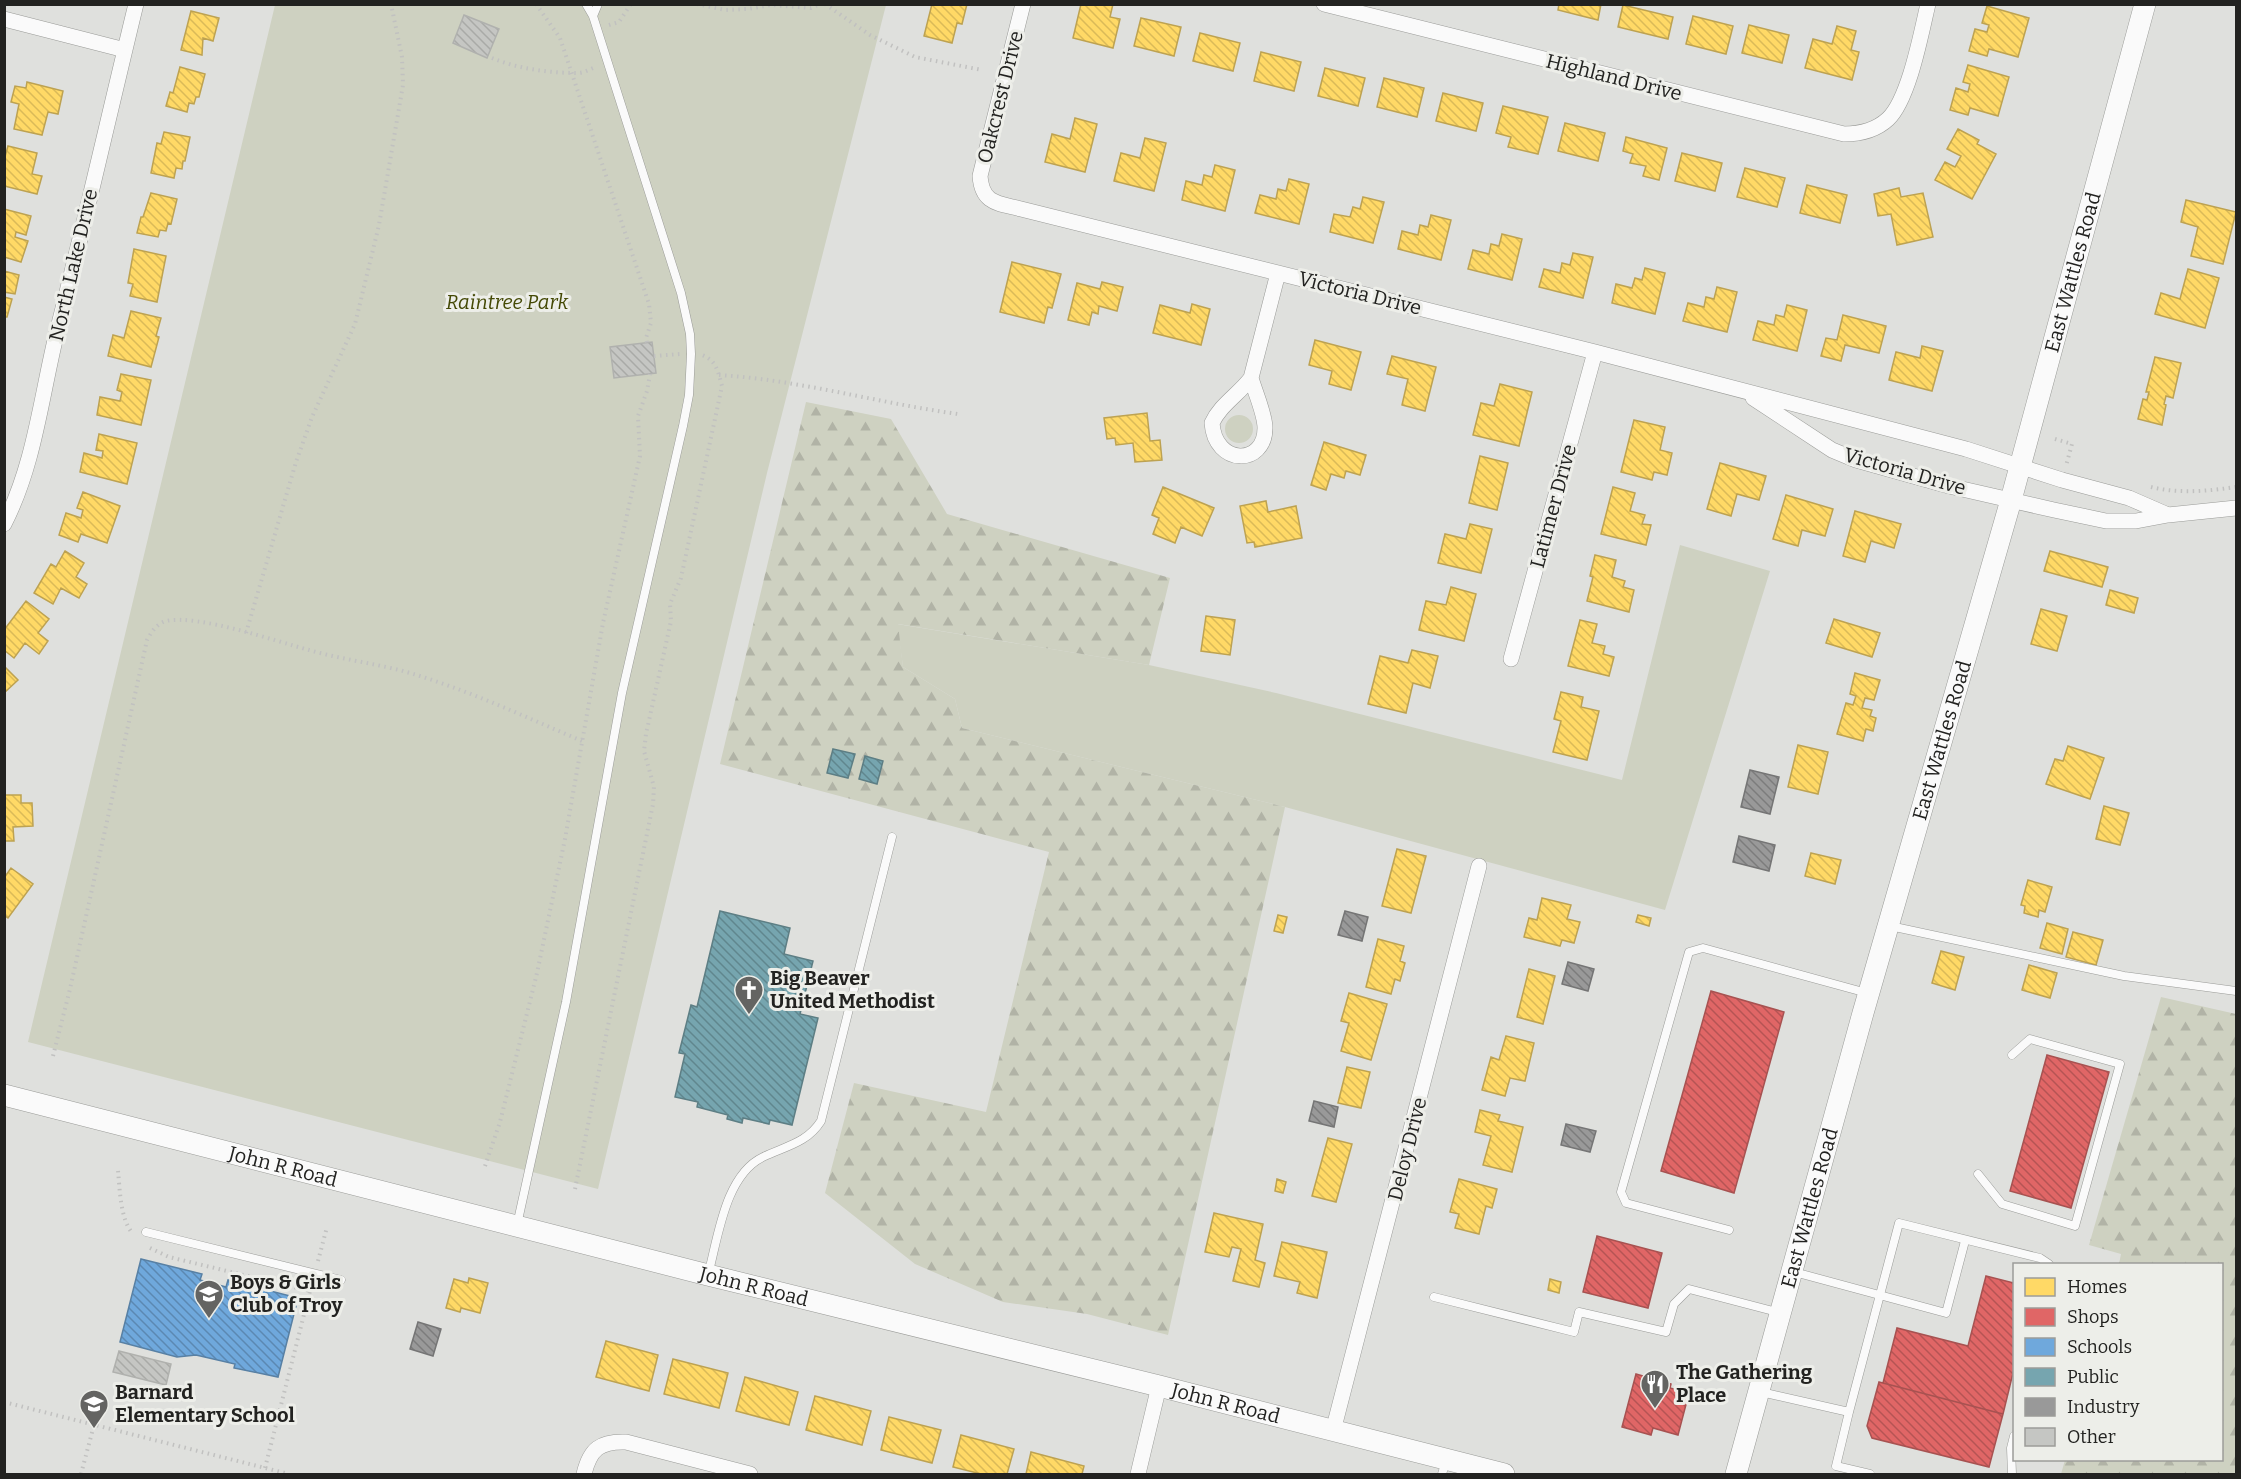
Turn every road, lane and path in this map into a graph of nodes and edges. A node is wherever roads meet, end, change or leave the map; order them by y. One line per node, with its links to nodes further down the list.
1 (136, 4): 17 (street, North Lake Drive)
2 (391, 4): 44 (path)
3 (536, 4): 21 (path)
4 (586, 4): 14 (lane)
5 (598, 4): 14 (lane)
6 (631, 4): 16 (path)
7 (696, 4): 8 (path)
8 (820, 4)
9 (825, 4): 20 (path)
10 (1023, 4): 22 (street, Oakcrest Drive)
11 (1324, 4): 12 (street, Highland Drive)
12 (1928, 4)
13 (2145, 4): 35 (main road, East Wattles Road)
14 (593, 16): 16 (lane)
15 (4, 19): 17 (street)
16 (594, 27): 19 (lane)
17 (125, 50): 43 (street, North Lake Drive)
18 (492, 58): 21 (path)
19 (607, 64): 21 (path); 26 (lane)
20 (982, 70)
21 (572, 72): 24 (path)
22 (981, 189): 23 (street, Victoria Drive)
23 (1278, 273): 25 (street, Victoria Drive); 30 (street)
24 (647, 343)
25 (1595, 352): 31 (street, Victoria Drive); 45 (street, Latimer Drive)
26 (691, 354): 27 (path); 29 (path); 58 (lane)
27 (654, 356)
28 (650, 374): 46 (path)
29 (719, 375): 32 (path); 57 (path)
30 (1251, 378): 30 (street)
31 (1743, 391): 35 (street, Victoria Drive); 40 (street, Victoria Drive)
32 (958, 414)
33 (2055, 439): 34 (path)
34 (2067, 464): 36 (path); 37 (path)
35 (2019, 466): 40 (main road, East Wattles Road); 42 (street, Victoria Drive)
36 (2075, 467)
37 (2065, 470)
38 (2145, 486): 39 (path)
39 (2236, 487)
40 (2011, 500): 42 (street, Victoria Drive); 49 (main road, East Wattles Road)
41 (2236, 508): 42 (street, Victoria Drive)
42 (2168, 515)
43 (4, 524)
44 (246, 633): 46 (path); 53 (path)
45 (1511, 659)
46 (582, 741): 55 (path)
47 (892, 837): 66 (lane)
48 (1479, 866): 76 (street, Deloy Drive)
49 (1889, 925): 50 (lane); 51 (main road, East Wattles Road)
50 (2236, 992)
51 (1869, 993): 60 (lane); 64 (main road, East Wattles Road)
52 (2012, 1054): 56 (lane)
53 (53, 1056)
54 (4, 1095): 58 (main road, John R Road)
55 (485, 1166)
56 (1978, 1174)
57 (575, 1189)
58 (517, 1225): 66 (main road, John R Road)
59 (327, 1227): 65 (path)
60 (1729, 1230)
61 (146, 1232): 65 (lane)
62 (1965, 1240): 63 (lane); 68 (lane); 68 (lane)
63 (2048, 1263)
64 (1793, 1271): 68 (lane); 70 (main road, East Wattles Road)
65 (315, 1274): 67 (lane); 79 (path)
66 (708, 1275): 71 (main road, John R Road)
67 (341, 1280)
68 (1880, 1296): 74 (lane)
69 (1434, 1297): 70 (lane)
70 (1782, 1314): 72 (main road, East Wattles Road)
71 (1159, 1386): 76 (main road, John R Road); 84 (street)
72 (1760, 1391): 74 (lane); 86 (main road, East Wattles Road)
73 (4, 1402): 75 (path)
74 (1849, 1412): 87 (lane)
75 (94, 1425): 79 (path); 80 (path)
76 (1333, 1431): 78 (main road, John R Road)
77 (2013, 1440): 88 (lane)
78 (1444, 1467): 85 (main road, John R Road)
79 (265, 1468): 81 (path)
80 (81, 1474)
81 (289, 1474)
82 (584, 1474): 83 (street)
83 (750, 1474)
84 (1138, 1474)
85 (1504, 1474)
86 (1736, 1474)
87 (1870, 1474)
88 (2012, 1474)

